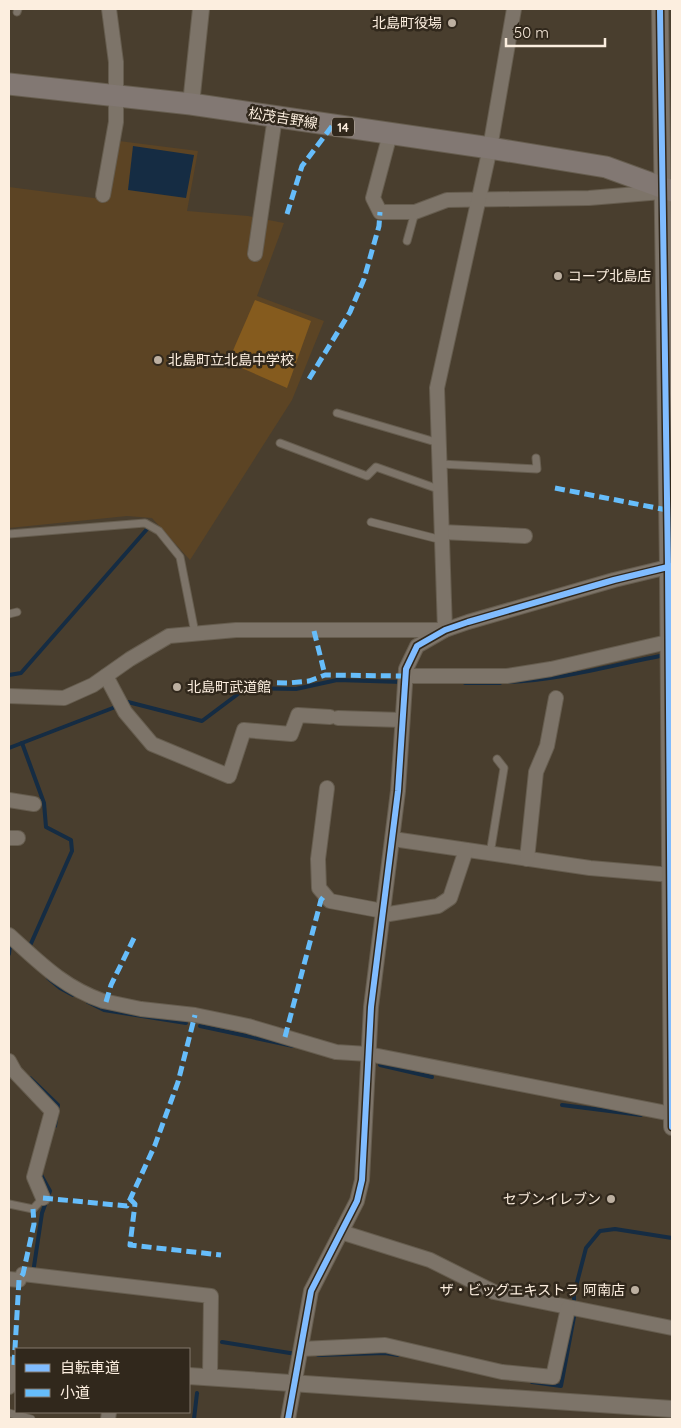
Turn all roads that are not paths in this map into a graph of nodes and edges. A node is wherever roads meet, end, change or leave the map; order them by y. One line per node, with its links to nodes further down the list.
1 (109, 9): 7 (street)
2 (202, 9): 8 (street)
3 (514, 9): 11 (street)
4 (660, 9): 5 (street)
5 (666, 37): 12 (street)
6 (9, 84): 7 (main road, 松茂吉野線 / 14)
7 (115, 96): 8 (main road, 松茂吉野線 / 14); 13 (street)
8 (191, 104): 9 (main road, 松茂吉野線 / 14)
9 (275, 117): 10 (main road, 松茂吉野線 / 14); 17 (street)
10 (390, 134): 11 (main road, 松茂吉野線 / 14); 15 (street)
11 (490, 148): 12 (main road, 松茂吉野線 / 14); 14 (street)
12 (665, 190): 14 (street); 28 (street)
13 (103, 195)
14 (480, 200): 15 (street); 20 (street)
15 (415, 212): 16 (lane)
16 (407, 241)
17 (255, 254)
18 (338, 412): 20 (lane)
19 (280, 443): 23 (lane)
20 (439, 443): 22 (street)
21 (536, 458): 22 (lane)
22 (440, 464): 23 (street)
23 (441, 490): 26 (street)
24 (371, 522): 26 (lane)
25 (9, 534): 30 (lane)
26 (442, 536): 27 (street); 29 (street)
27 (525, 536)
28 (670, 567): 29 (street); 31 (street)
29 (445, 630): 30 (street); 33 (street)
30 (195, 633): 32 (street)
31 (668, 648): 33 (street); 45 (street)
32 (106, 676): 34 (street); 36 (street)
33 (405, 676): 36 (street)
34 (9, 696)
35 (556, 698): 44 (street)
36 (402, 720): 41 (street)
37 (497, 759): 43 (lane)
38 (327, 788): 46 (street)
39 (9, 800): 40 (street)
40 (34, 804)
41 (393, 839): 42 (street); 46 (street)
42 (466, 850): 43 (street); 46 (street)
43 (490, 854): 44 (street)
44 (527, 859): 45 (street)
45 (671, 875): 50 (street)
46 (383, 913): 48 (street)
47 (9, 934): 48 (street)
48 (368, 1054): 50 (street); 54 (street)
49 (9, 1061): 52 (street)
50 (672, 1114): 51 (street)
51 (672, 1127)
52 (43, 1198): 53 (lane)
53 (9, 1204)
54 (341, 1232): 56 (street); 58 (street)
55 (24, 1277): 61 (street)
56 (571, 1309): 57 (street); 58 (street)
57 (672, 1328)
58 (300, 1353): 62 (street)
59 (13, 1365): 63 (street)
60 (190, 1376): 61 (street)
61 (210, 1377): 62 (street)
62 (295, 1382): 64 (street); 67 (street)
63 (9, 1387)
64 (672, 1408)
65 (9, 1413): 66 (lane)
66 (32, 1419)
67 (288, 1419)

